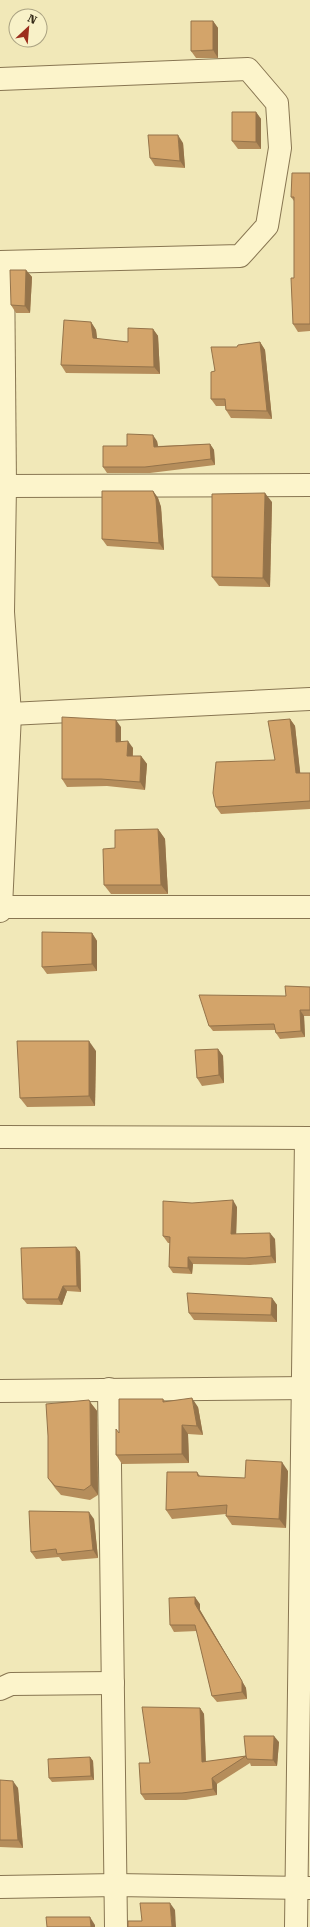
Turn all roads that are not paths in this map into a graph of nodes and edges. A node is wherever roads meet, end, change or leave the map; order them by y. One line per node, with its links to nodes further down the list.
1 (0, 79): 2 (street)
2 (2, 262): 4 (street)
3 (310, 485): 4 (street)
4 (5, 486): 5 (street)
5 (1, 613): 7 (street)
6 (310, 699): 7 (street)
7 (10, 714): 9 (street)
8 (310, 907): 9 (street)
9 (0, 909)
10 (0, 1137): 11 (street)
11 (308, 1138): 12 (street)
12 (306, 1388): 13 (street); 19 (street)
13 (109, 1389): 14 (street); 15 (street)
14 (0, 1390)
15 (113, 1683): 16 (street); 17 (street)
16 (0, 1689)
17 (116, 1885): 18 (street); 19 (street); 20 (street)
18 (0, 1887)
19 (303, 1888): 21 (street)
20 (116, 1927)
21 (296, 1927)

